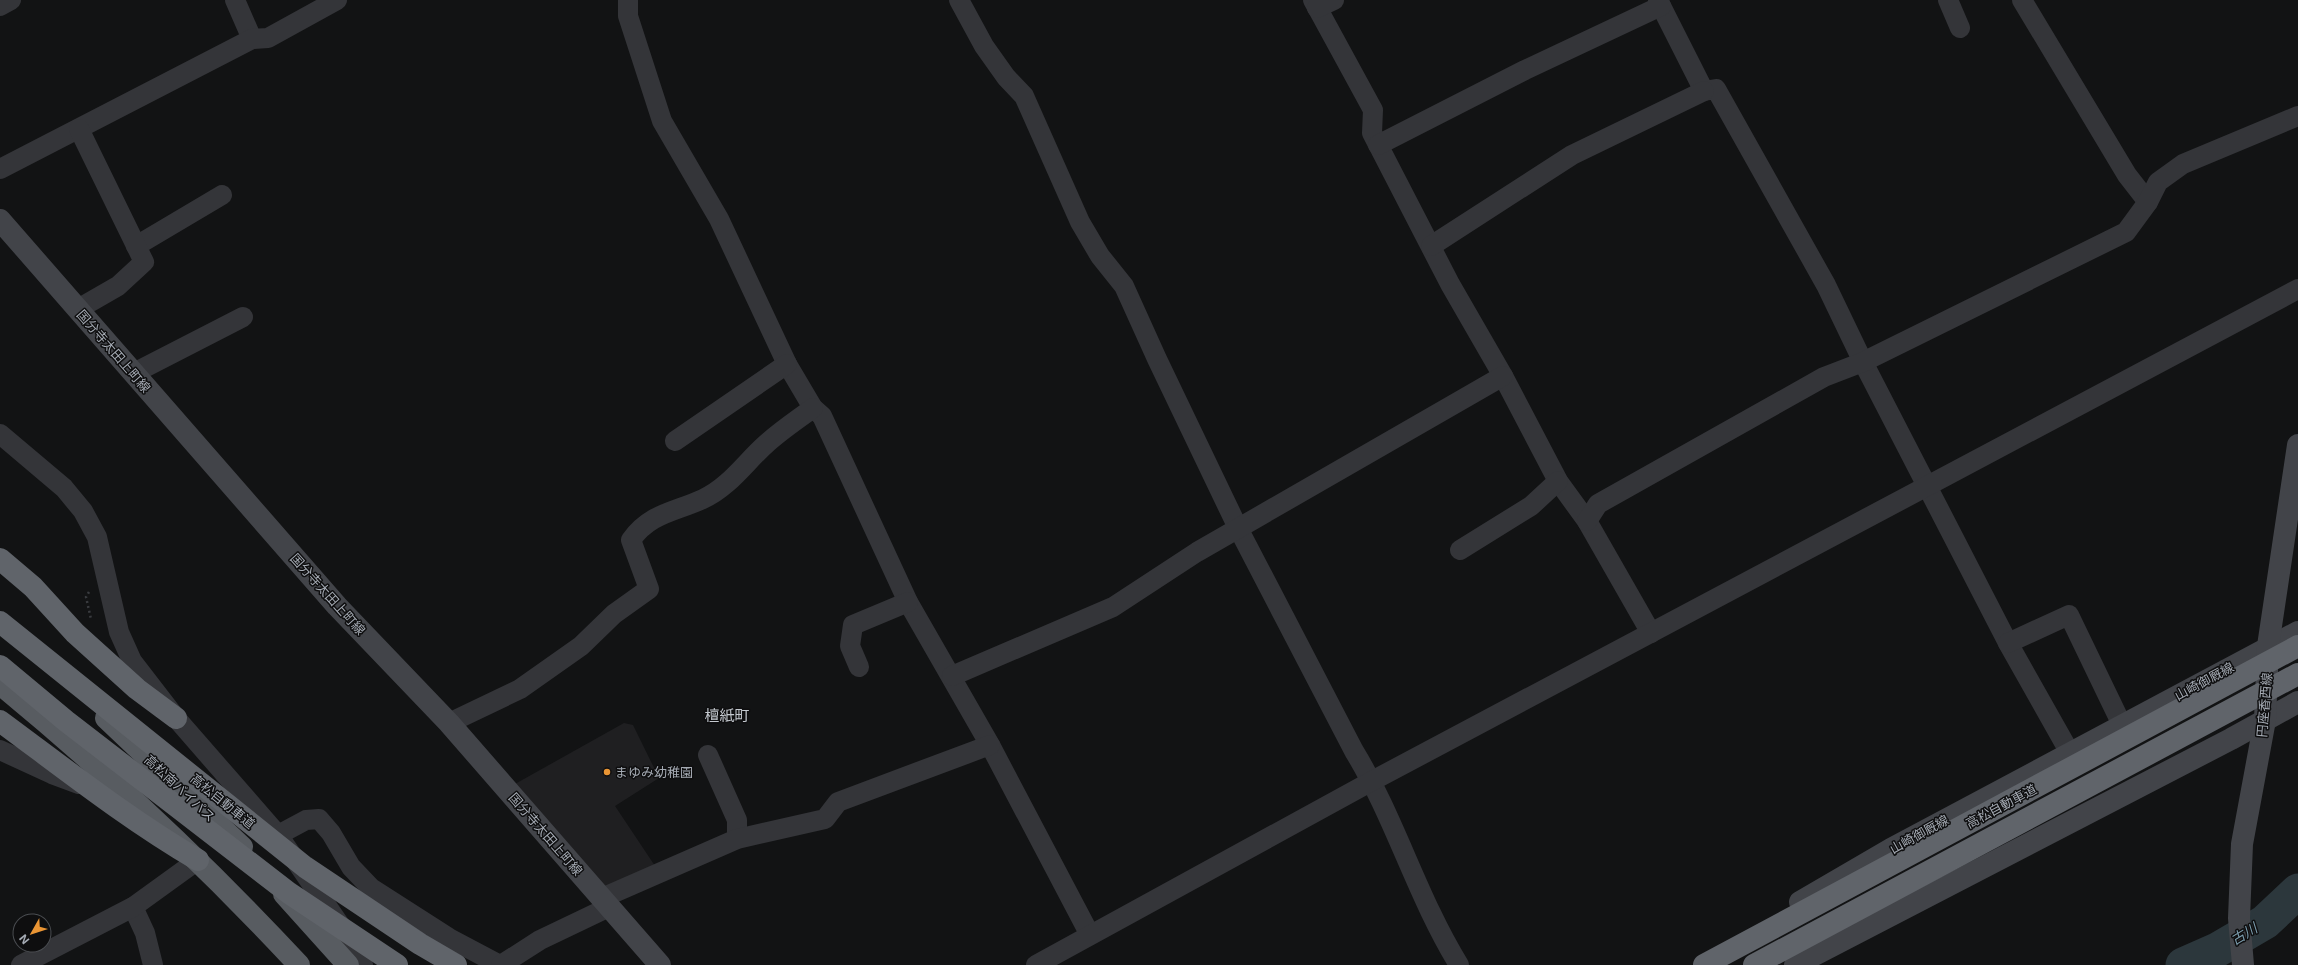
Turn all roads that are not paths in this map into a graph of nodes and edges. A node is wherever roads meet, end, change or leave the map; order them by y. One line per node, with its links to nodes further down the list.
1 (11, 0): 10 (street)
2 (235, 0): 12 (street)
3 (628, 0): 27 (street)
4 (959, 0): 37 (street)
5 (1948, 0): 11 (street)
6 (2022, 0): 19 (street)
7 (326, 3): 12 (street)
8 (1322, 3): 16 (street)
9 (1660, 3): 13 (street); 16 (street)
10 (0, 6)
11 (1960, 28)
12 (252, 39): 15 (street)
13 (1704, 91): 22 (street); 26 (street)
14 (2298, 116): 19 (street)
15 (79, 129): 17 (street); 21 (street)
16 (1378, 145): 22 (street)
17 (0, 169)
18 (222, 196): 21 (street)
19 (2148, 202): 26 (street)
20 (0, 220): 24 (main road, 国分寺太田上町線)
21 (136, 246): 24 (street)
22 (1431, 246): 29 (street)
23 (2298, 289): 35 (street)
24 (78, 309): 28 (main road, 国分寺太田上町線)
25 (243, 317): 28 (street)
26 (1862, 362): 35 (street); 36 (street)
27 (787, 364): 30 (street); 32 (street)
28 (134, 373): 56 (main road, 国分寺太田上町線)
29 (1503, 376): 34 (street); 37 (street)
30 (813, 408): 40 (street); 56 (street)
31 (0, 434): 53 (street)
32 (675, 441)
33 (2298, 445): 45 (main road, 円座香西線)
34 (1558, 481): 36 (street); 38 (street)
35 (1928, 486): 43 (street); 44 (street)
36 (1587, 521): 43 (street)
37 (1238, 528): 50 (street); 62 (street)
38 (1460, 550)
39 (0, 559): 53 (highway)
40 (908, 602): 48 (street); 50 (street)
41 (0, 622): 74 (highway, 高松南バイパス); 77 (highway, 高松自動車道)
42 (2298, 632): 45 (main road, 山崎御厩線)
43 (1651, 633): 62 (street)
44 (2008, 643): 57 (street); 60 (street)
45 (2268, 646): 54 (main road, 円座香西線); 57 (main road, 山崎御厩線)
46 (2298, 646): 83 (highway, 高松自動車道)
47 (0, 666): 76 (highway)
48 (859, 667)
49 (2298, 674): 84 (highway, 高松自動車道)
50 (952, 676): 58 (street)
51 (0, 684): 66 (highway)
52 (2298, 702): 54 (main road)
53 (176, 718): 64 (street)
54 (2265, 720): 70 (main road, 円座香西線); 85 (main road)
55 (0, 721): 63 (highway)
56 (449, 723): 67 (main road, 国分寺太田上町線)
57 (2122, 725): 60 (main road, 山崎御厩線)
58 (990, 745): 65 (street); 69 (street)
59 (0, 750): 63 (street)
60 (2070, 753): 82 (main road, 山崎御厩線)
61 (708, 755): 65 (street)
62 (1372, 781): 69 (street); 81 (street)
63 (89, 788): 66 (highway)
64 (278, 835): 75 (street); 78 (street)
65 (737, 840): 67 (street)
66 (198, 860): 68 (street); 73 (highway)
67 (605, 902): 78 (street); 79 (main road, 国分寺太田上町線)
68 (133, 907): 71 (street); 72 (street)
69 (1090, 935): 80 (street)
70 (2243, 961)
71 (22, 965)
72 (152, 965)
73 (299, 965)
74 (348, 965)
75 (363, 965)
76 (397, 965)
77 (456, 965)
78 (500, 965)
79 (660, 965)
80 (1036, 965)
81 (1459, 965)
82 (1692, 965)
83 (1704, 965)
84 (1754, 965)
85 (1795, 965)

